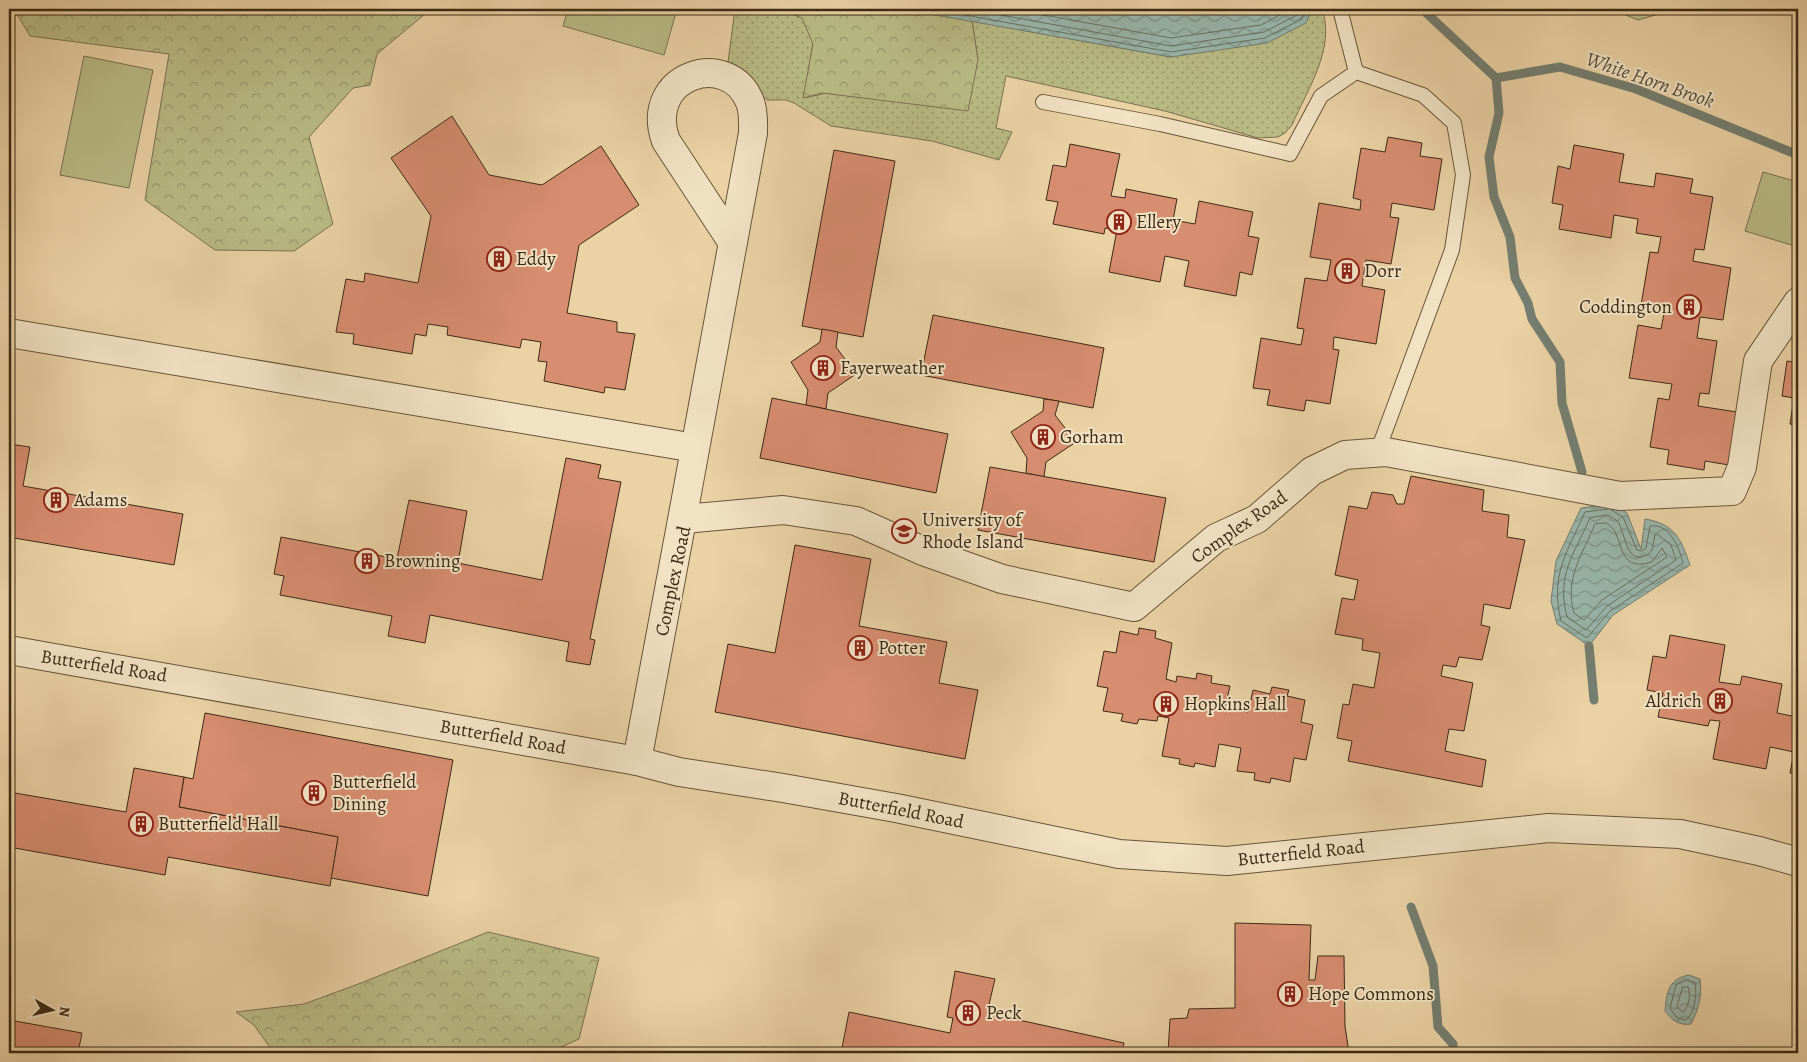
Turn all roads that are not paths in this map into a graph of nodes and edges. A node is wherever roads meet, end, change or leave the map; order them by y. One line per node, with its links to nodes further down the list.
1 (1340, 9): 2 (lane)
2 (1356, 72): 3 (lane); 8 (lane)
3 (1043, 102)
4 (733, 243): 4 (street); 7 (street)
5 (1798, 302): 8 (street, Complex Road)
6 (9, 333): 7 (street)
7 (695, 448): 9 (street)
8 (1377, 453): 9 (street, Complex Road)
9 (684, 519): 11 (street, Complex Road)
10 (9, 650): 11 (street, Butterfield Road)
11 (637, 761): 12 (street, Butterfield Road)
12 (1798, 862)

